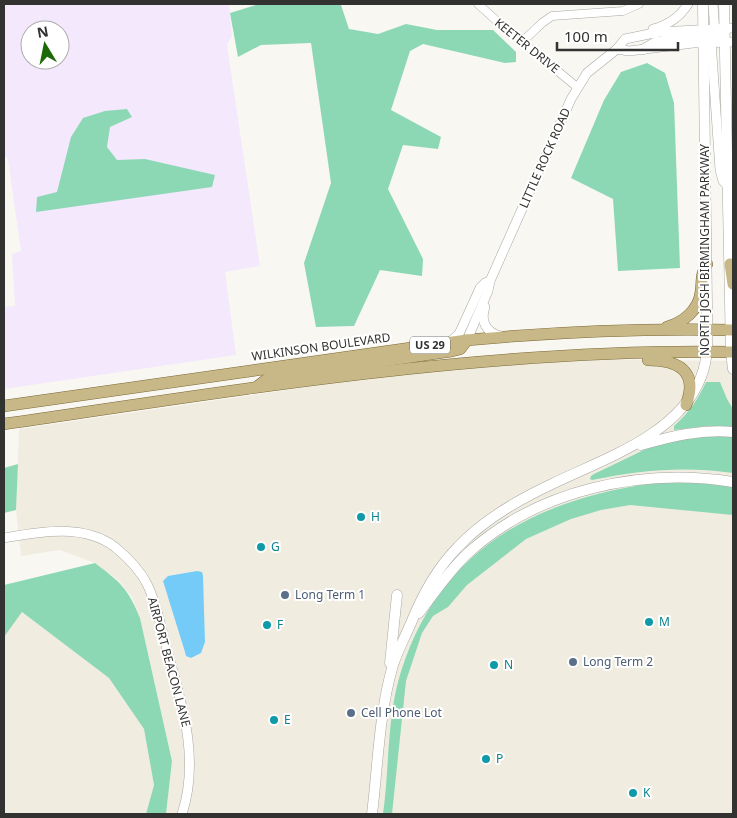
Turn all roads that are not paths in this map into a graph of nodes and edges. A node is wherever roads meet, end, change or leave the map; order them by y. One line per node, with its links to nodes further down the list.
1 (478, 4): 11 (street, KEETER DRIVE)
2 (639, 4): 11 (street)
3 (688, 4): 10 (street)
4 (702, 4): 9 (main road)
5 (713, 4): 9 (street)
6 (724, 4): 9 (main road)
7 (729, 4): 8 (main road)
8 (733, 13)
9 (718, 36): 10 (street, LITTLE ROCK ROAD); 13 (main road); 15 (main road, NORTH JOSH BIRMINGHAM PARKWAY); 16 (main road, NORTH JOSH BIRMINGHAM PARKWAY)
10 (636, 37): 12 (street, LITTLE ROCK ROAD)
11 (522, 42): 14 (street, KEETER DRIVE)
12 (617, 49): 13 (street); 14 (street, LITTLE ROCK ROAD)
13 (644, 49)
14 (577, 87): 17 (street, LITTLE ROCK ROAD)
15 (707, 264): 20 (main road, NORTH JOSH BIRMINGHAM PARKWAY); 21 (main road)
16 (730, 264): 18 (main road); 22 (main road, NORTH JOSH BIRMINGHAM PARKWAY)
17 (490, 281): 19 (street, LITTLE ROCK ROAD); 25 (street, LITTLE ROCK ROAD)
18 (733, 284)
19 (488, 292): 23 (street); 24 (street, LITTLE ROCK ROAD)
20 (707, 329): 21 (main road, WILKINSON BOULEVARD / US 29); 22 (main road, WILKINSON BOULEVARD / US 29); 26 (main road, NORTH JOSH BIRMINGHAM PARKWAY)
21 (654, 330): 23 (main road, WILKINSON BOULEVARD / US 29)
22 (732, 330): 27 (main road, NORTH JOSH BIRMINGHAM PARKWAY)
23 (507, 337): 24 (main road, WILKINSON BOULEVARD / US 29)
24 (467, 340): 25 (main road, WILKINSON BOULEVARD / US 29); 30 (main road)
25 (446, 343): 32 (main road, WILKINSON BOULEVARD / US 29)
26 (707, 352): 27 (main road, US 29); 28 (main road, US 29); 31 (main road, NORTH JOSH BIRMINGHAM PARKWAY)
27 (732, 352): 29 (main road, NORTH JOSH BIRMINGHAM PARKWAY)
28 (620, 354): 30 (main road, US 29); 31 (main road)
29 (733, 369)
30 (257, 388): 33 (main road, US 29)
31 (686, 405): 35 (main road, NORTH JOSH BIRMINGHAM PARKWAY)
32 (4, 406)
33 (4, 424)
34 (733, 432): 35 (main road)
35 (623, 449): 39 (main road)
36 (733, 482): 39 (main road)
37 (4, 538): 41 (street, AIRPORT BEACON LANE)
38 (397, 595): 40 (main road)
39 (411, 623): 40 (main road)
40 (389, 680): 42 (main road)
41 (182, 814)
42 (372, 814)

